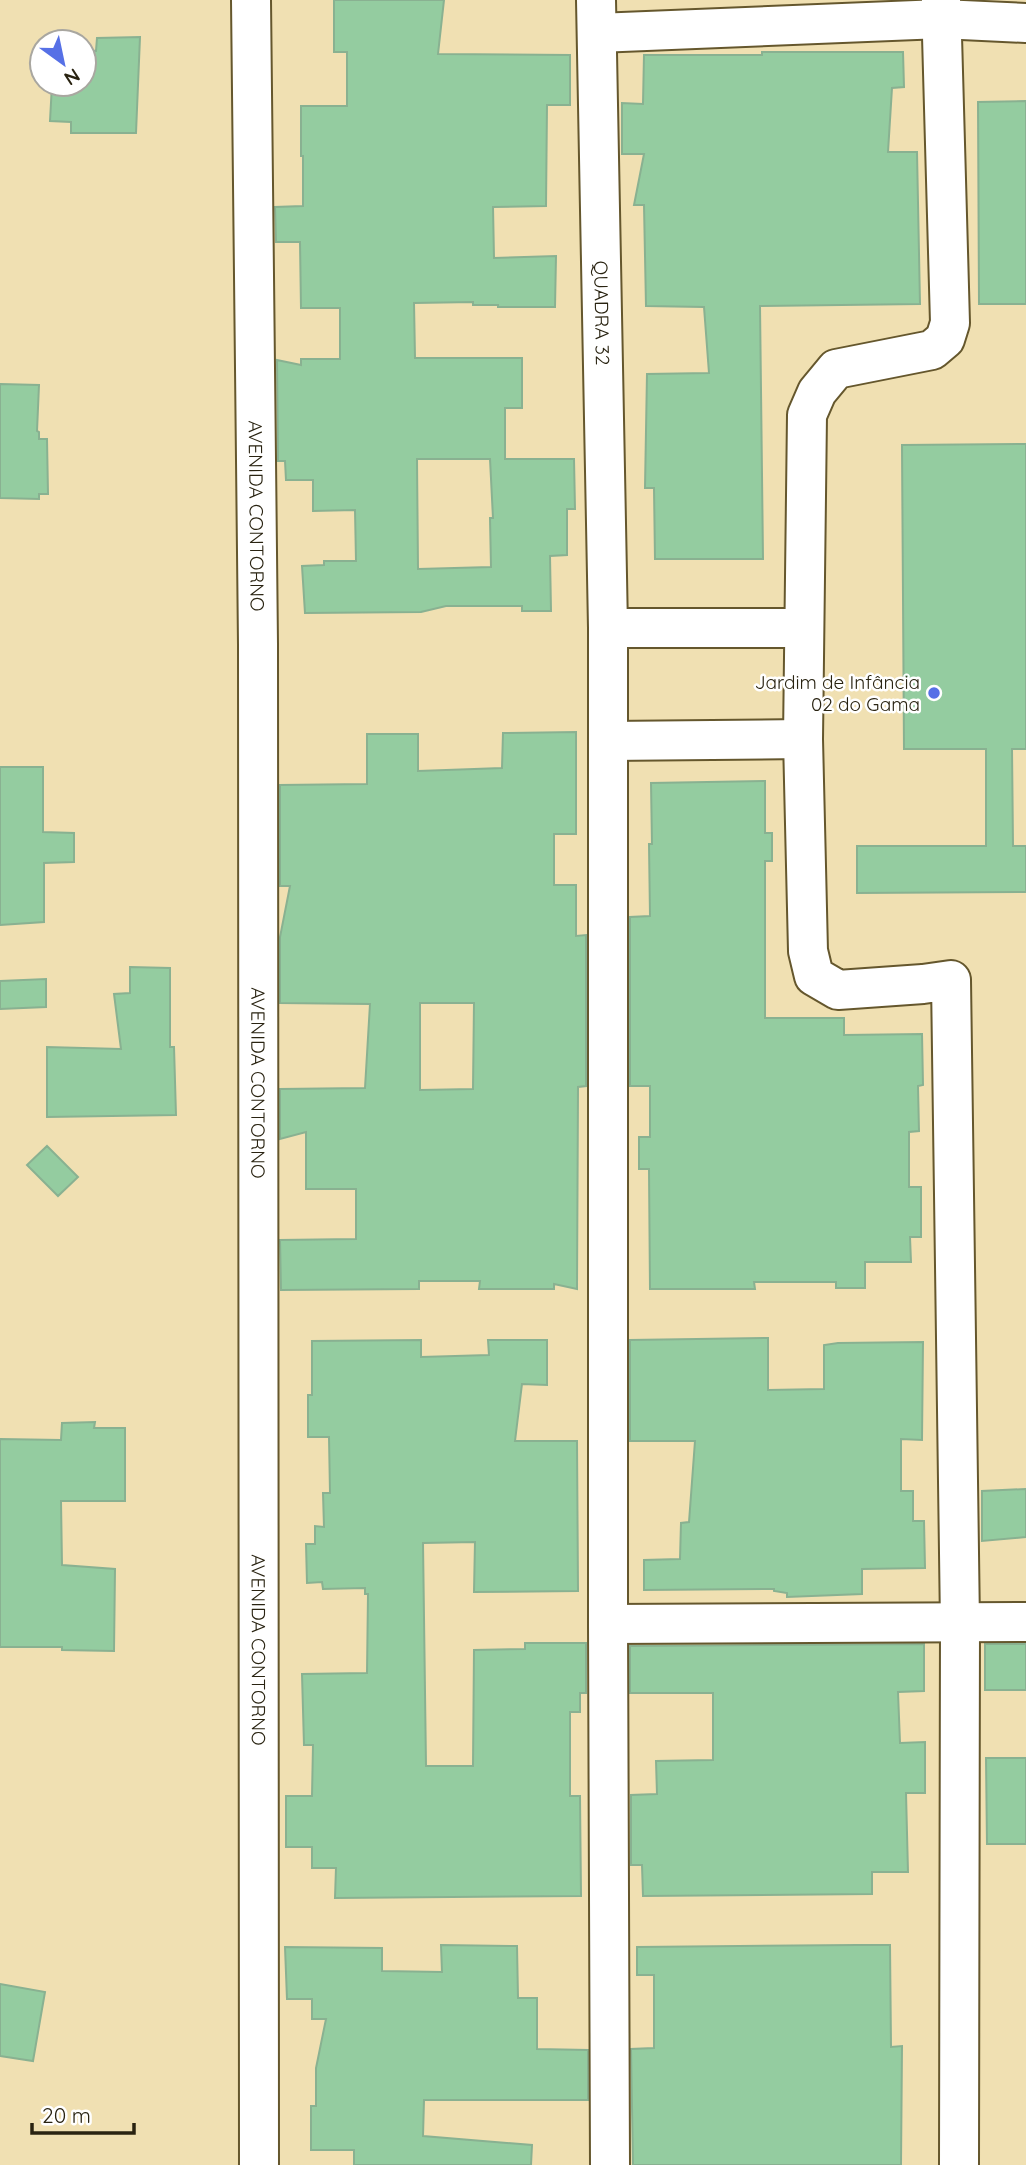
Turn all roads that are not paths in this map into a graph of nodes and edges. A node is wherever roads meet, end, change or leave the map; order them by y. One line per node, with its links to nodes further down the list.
1 (251, 0): 12 (street, AVENIDA CONTORNO)
2 (941, 9): 3 (street); 4 (street); 6 (street)
3 (597, 16): 5 (street, QUADRA 32)
4 (1026, 23)
5 (608, 628): 6 (street); 8 (street, QUADRA 32)
6 (804, 628): 7 (street)
7 (803, 740): 8 (street); 11 (street)
8 (608, 741): 10 (street, QUADRA 32)
9 (1026, 1622): 11 (street)
10 (608, 1624): 11 (street); 13 (street, QUADRA 32)
11 (960, 1624): 14 (street)
12 (259, 2165)
13 (610, 2165)
14 (959, 2165)

